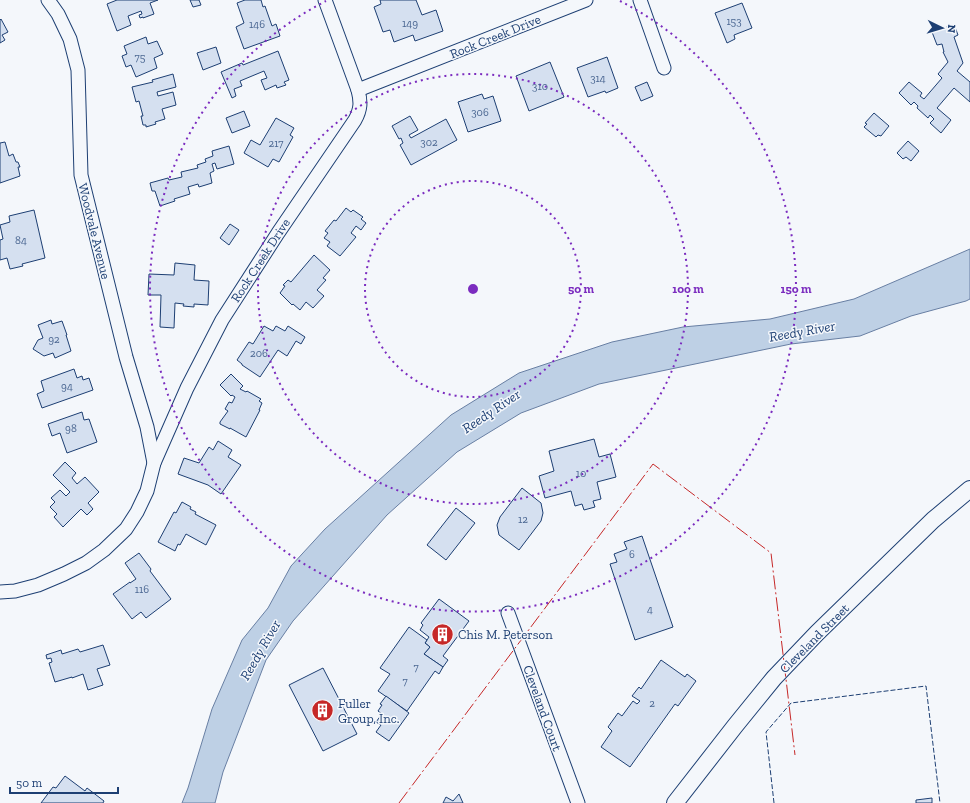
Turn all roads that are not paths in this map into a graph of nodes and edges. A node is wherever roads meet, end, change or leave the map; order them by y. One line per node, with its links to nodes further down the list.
1 (48, 0): 7 (street, Woodvale Avenue)
2 (325, 0): 6 (street)
3 (586, 0): 6 (street, Rock Creek Drive)
4 (640, 0): 5 (street)
5 (664, 68)
6 (358, 90): 7 (street, Rock Creek Drive)
7 (154, 463): 9 (street, Rock Creek Drive)
8 (970, 489): 12 (street, Cleveland Street)
9 (0, 592)
10 (508, 613): 11 (street, Cleveland Court)
11 (578, 803)
12 (675, 803)

